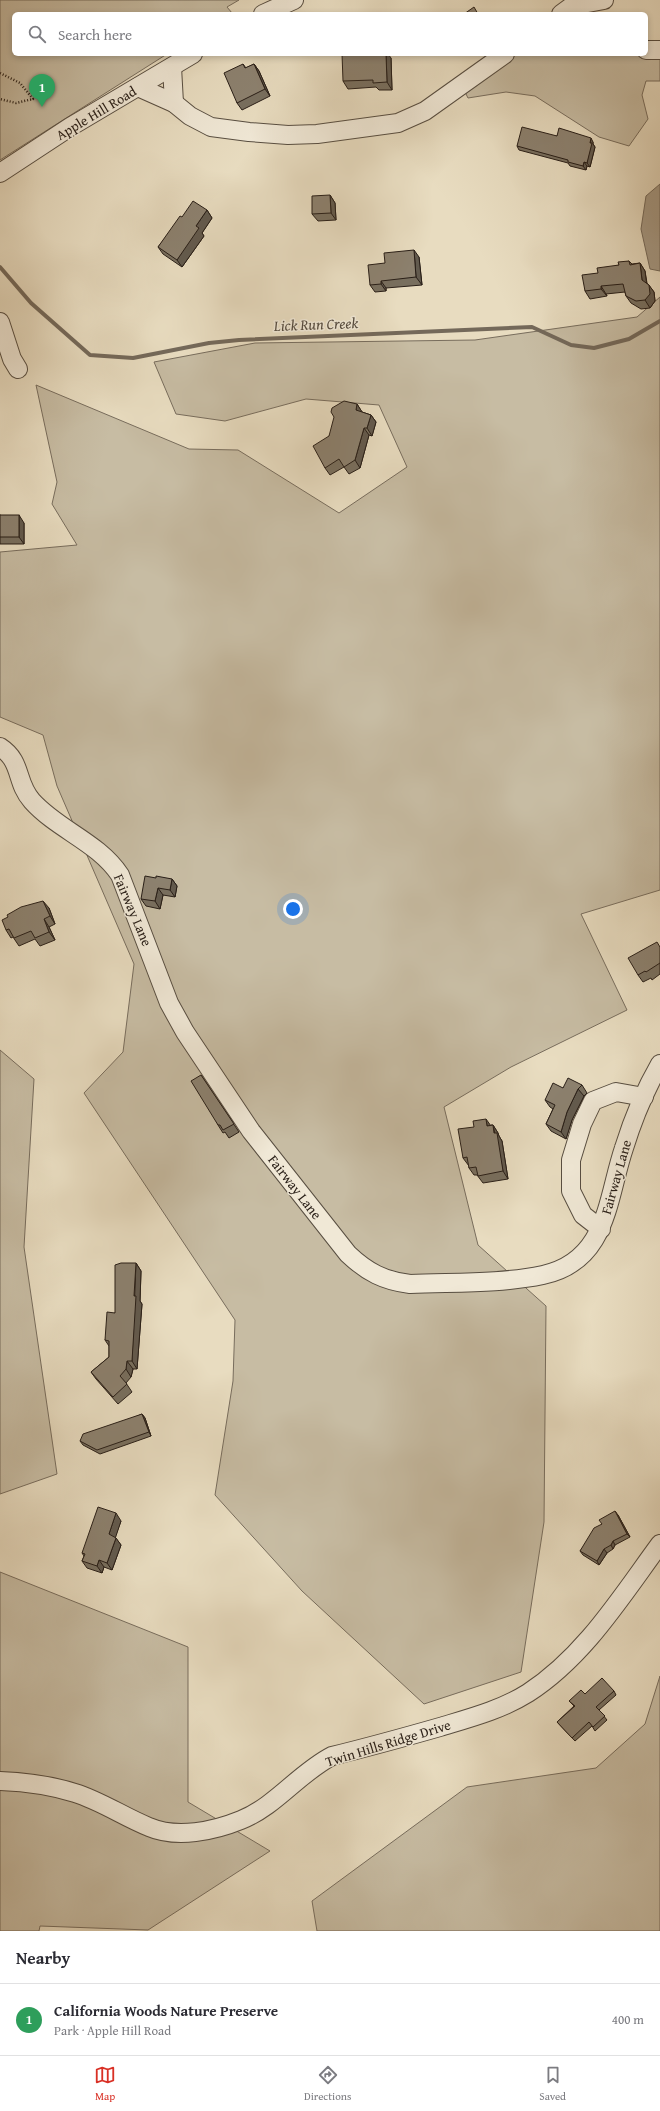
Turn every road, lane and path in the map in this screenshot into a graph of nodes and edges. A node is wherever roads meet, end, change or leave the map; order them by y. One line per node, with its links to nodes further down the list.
1 (294, 0): 3 (street)
2 (596, 6): 4 (street)
3 (267, 12)
4 (564, 12)
5 (648, 50): 6 (street)
6 (660, 50)
7 (190, 56): 9 (street, Apple Hill Road)
8 (502, 56): 13 (street)
9 (172, 67): 11 (street, Apple Hill Road); 13 (street)
10 (0, 73): 12 (path)
11 (138, 87): 13 (street); 14 (street, Apple Hill Road)
12 (0, 99)
13 (174, 103)
14 (0, 173)
15 (0, 322): 16 (street)
16 (18, 369)
17 (0, 747): 20 (street, Fairway Lane)
18 (660, 1064): 19 (street, Fairway Lane)
19 (644, 1097): 20 (street, Fairway Lane); 20 (street)
20 (601, 1229)
21 (660, 1544): 22 (street, Twin Hills Ridge Drive)
22 (0, 1781)

